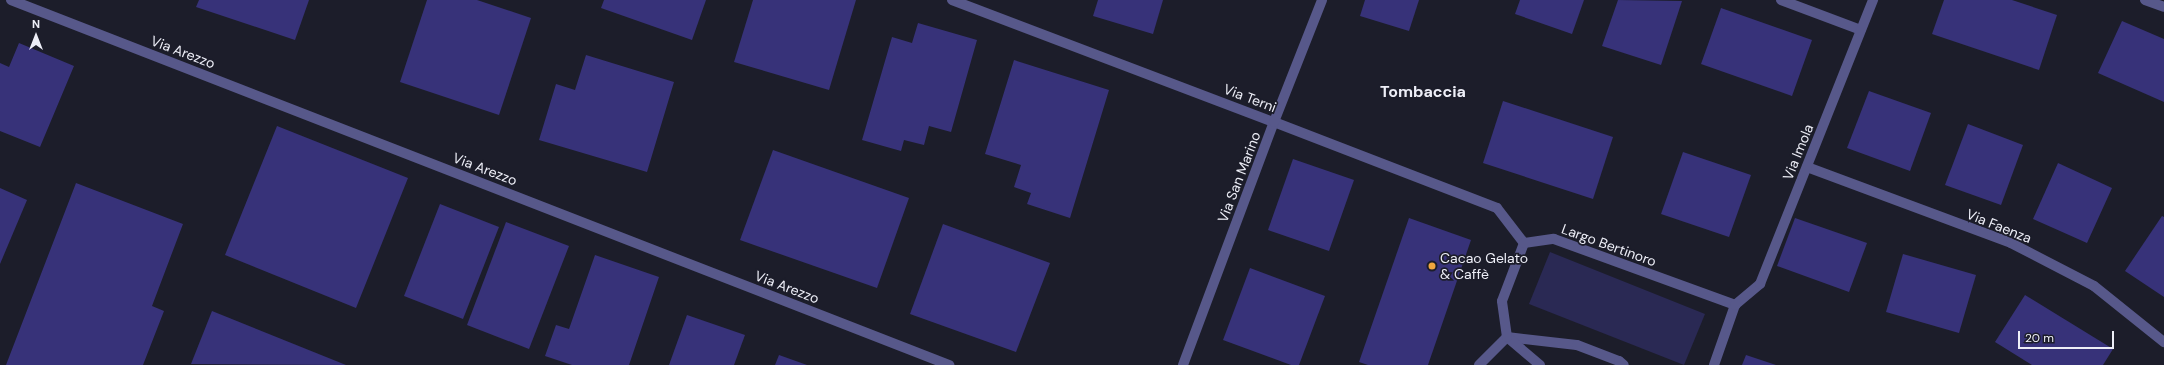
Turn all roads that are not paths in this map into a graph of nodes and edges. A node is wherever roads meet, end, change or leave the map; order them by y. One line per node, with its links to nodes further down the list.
1 (11, 0): 15 (street, Via Arezzo)
2 (952, 0): 9 (street, Via Terni)
3 (1322, 0): 9 (street, Via San Marino)
4 (1781, 0): 8 (street)
5 (1873, 0): 8 (street, Via Imola)
6 (2145, 0): 7 (street)
7 (2164, 7)
8 (1861, 30): 10 (street, Via Imola)
9 (1274, 122): 11 (street, Via Terni); 16 (street, Via San Marino)
10 (1807, 167): 12 (street, Via Imola); 14 (street, Via Faenza)
11 (1524, 243): 12 (street, Largo Bertinoro); 13 (street)
12 (1735, 305): 20 (street)
13 (1507, 337): 17 (street); 18 (street); 19 (street)
14 (2164, 342)
15 (949, 365)
16 (1183, 365)
17 (1479, 365)
18 (1540, 365)
19 (1624, 365)
20 (1714, 365)

